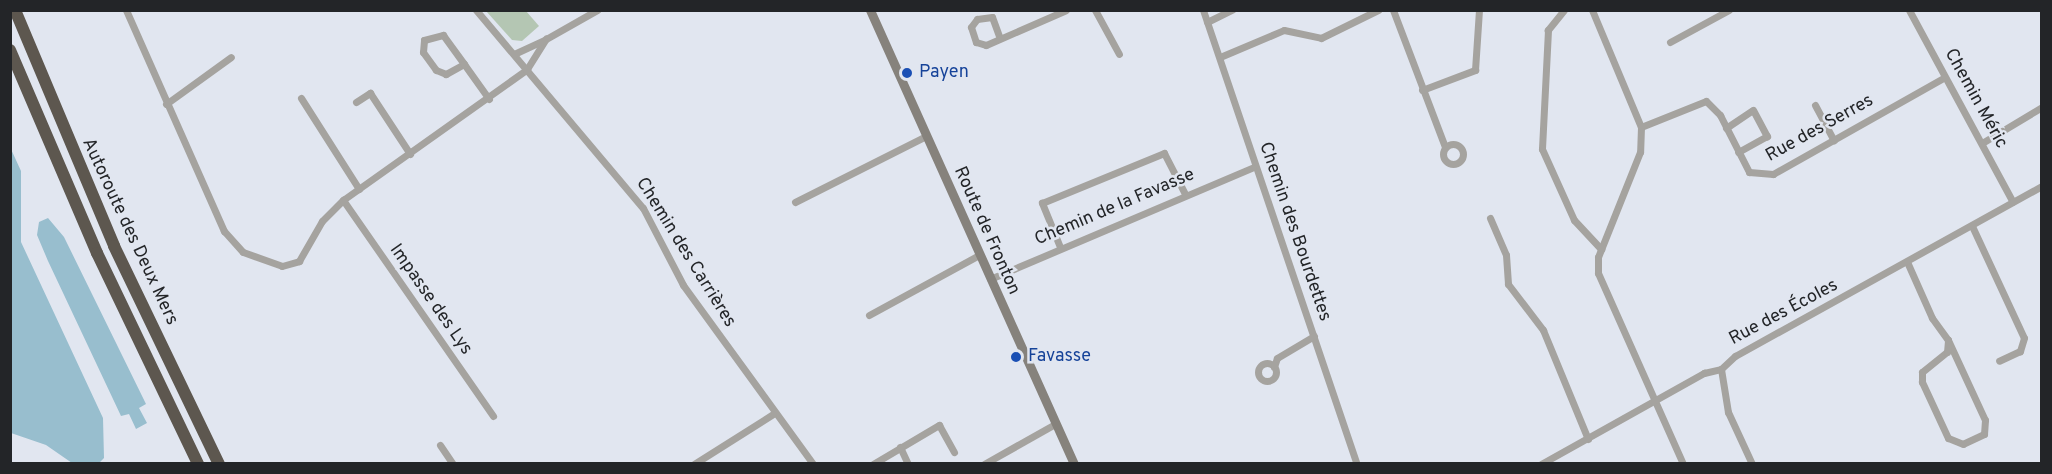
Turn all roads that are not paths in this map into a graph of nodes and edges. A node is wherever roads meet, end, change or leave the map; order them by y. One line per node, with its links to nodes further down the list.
1 (15, 10): 74 (highway, Autoroute des Deux Mers)
2 (126, 10): 33 (street)
3 (477, 10): 22 (street, Chemin des Carrières)
4 (597, 10): 19 (street)
5 (1066, 10): 18 (street)
6 (1095, 10): 23 (street)
7 (1203, 10): 17 (street, Chemin des Bourdettes)
8 (1232, 10): 17 (street)
9 (1378, 10): 25 (street)
10 (1393, 10): 29 (street)
11 (1479, 10): 29 (street)
12 (1564, 10): 54 (street)
13 (1592, 10): 36 (street)
14 (1729, 10): 20 (street)
15 (1909, 10): 28 (street, Chemin Méric)
16 (872, 12): 38 (main road, Route de Fronton)
17 (1207, 22): 25 (street, Chemin des Bourdettes)
18 (999, 36): 18 (street)
19 (546, 39): 22 (street); 27 (street)
20 (1670, 42)
21 (10, 50): 73 (highway, Autoroute des Deux Mers)
22 (514, 54): 27 (street, Chemin des Carrières)
23 (1119, 54)
24 (231, 57): 33 (street)
25 (1220, 57): 44 (street, Chemin des Bourdettes)
26 (464, 64): 26 (street); 31 (street)
27 (527, 69): 31 (street); 65 (street, Chemin des Carrières)
28 (1945, 77): 39 (street, Rue des Serres); 40 (street, Chemin Méric)
29 (1422, 90): 41 (street)
30 (301, 99): 46 (street)
31 (489, 99): 43 (street)
32 (356, 102): 43 (street)
33 (166, 104): 48 (street)
34 (1815, 105): 39 (street)
35 (2042, 107): 40 (street)
36 (1641, 127): 37 (street, Rue des Serres); 54 (street)
37 (1726, 128): 42 (street, Rue des Serres); 42 (street)
38 (926, 136): 49 (street); 55 (main road, Route de Fronton)
39 (1834, 140): 42 (street, Rue des Serres)
40 (1982, 143): 50 (street, Chemin Méric)
41 (1445, 147)
42 (1738, 152)
43 (410, 154): 46 (street)
44 (1252, 168): 47 (street, Chemin de la Favasse); 59 (street, Chemin des Bourdettes)
45 (2042, 186): 50 (street, Rue des Écoles)
46 (359, 189): 48 (street)
47 (1185, 194): 53 (street, Chemin de la Favasse); 53 (street)
48 (343, 200): 66 (street, Impasse des Lys)
49 (795, 202)
50 (2013, 202): 52 (street, Rue des Écoles)
51 (1490, 218): 68 (street)
52 (1972, 226): 56 (street, Rue des Écoles); 61 (street)
53 (1060, 247): 57 (street, Chemin de la Favasse)
54 (1601, 249): 64 (street)
55 (980, 255): 57 (main road, Route de Fronton); 58 (street)
56 (1908, 264): 60 (street); 63 (street, Rue des Écoles)
57 (990, 279): 67 (main road, Route de Fronton)
58 (869, 315)
59 (1314, 336): 62 (street); 82 (street, Chemin des Bourdettes)
60 (1948, 340): 60 (street)
61 (1999, 361)
62 (1274, 367)
63 (1721, 369): 64 (street, Rue des Écoles); 85 (street)
64 (1654, 400): 68 (street, Rue des Écoles); 84 (street)
65 (772, 414): 76 (street); 77 (street, Chemin des Carrières)
66 (493, 416)
67 (1055, 424): 80 (street); 81 (main road, Route de Fronton)
68 (1588, 439): 72 (street, Rue des Écoles)
69 (441, 445): 75 (street)
70 (900, 447): 71 (street); 78 (street); 79 (street)
71 (954, 452)
72 (1550, 461): 83 (street, Rue des Écoles)
73 (198, 464)
74 (219, 464)
75 (453, 464)
76 (694, 464)
77 (813, 464)
78 (873, 464)
79 (908, 464)
80 (984, 464)
81 (1074, 464)
82 (1357, 464)
83 (1541, 464)
84 (1683, 464)
85 (1752, 464)

